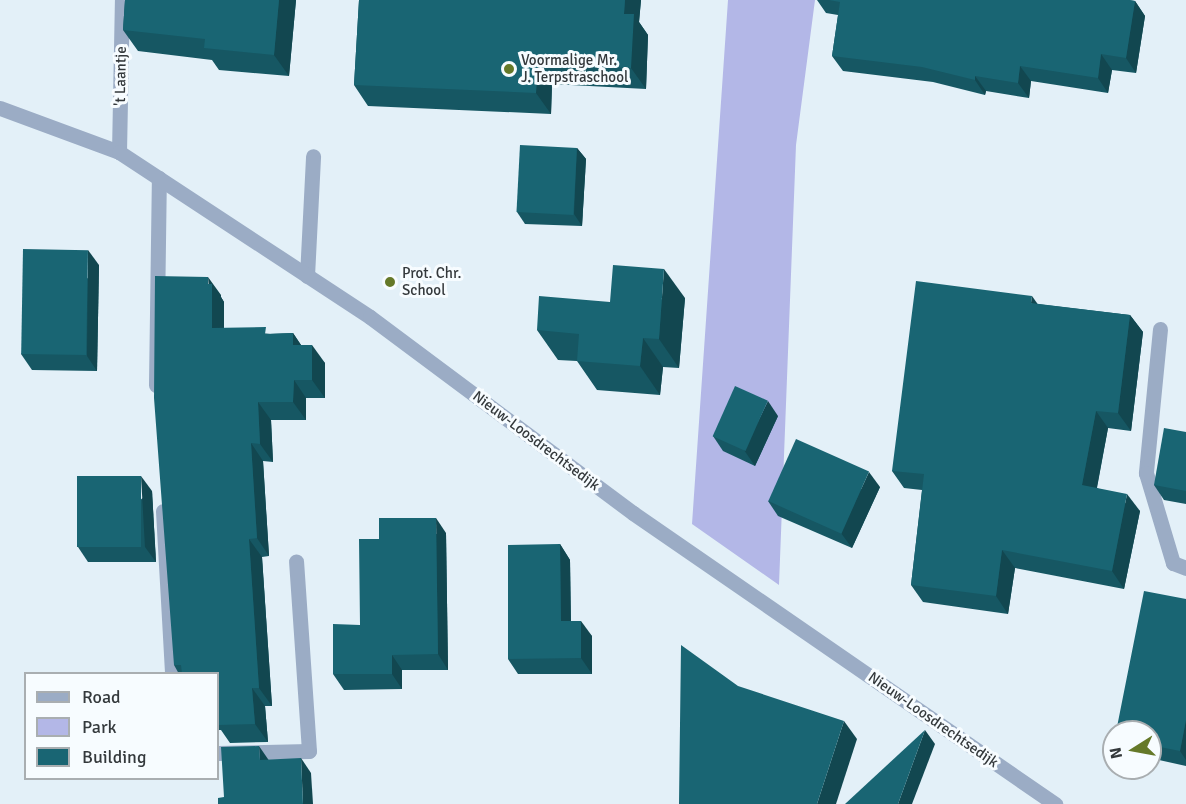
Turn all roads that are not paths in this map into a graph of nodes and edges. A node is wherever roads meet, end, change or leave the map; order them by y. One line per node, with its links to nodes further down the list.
1 (122, 0): 3 (street, 't Laantje)
2 (0, 108): 3 (street, Nieuw-Loosdrechtsedijk)
3 (119, 152): 5 (street, Nieuw-Loosdrechtsedijk)
4 (313, 156): 6 (street)
5 (159, 178): 6 (street, Nieuw-Loosdrechtsedijk); 8 (street)
6 (307, 276): 14 (street, Nieuw-Loosdrechtsedijk)
7 (1160, 329): 11 (street)
8 (157, 405)
9 (162, 498): 12 (street)
10 (296, 561): 13 (street)
11 (1186, 568)
12 (172, 672)
13 (219, 753)
14 (1055, 804)

